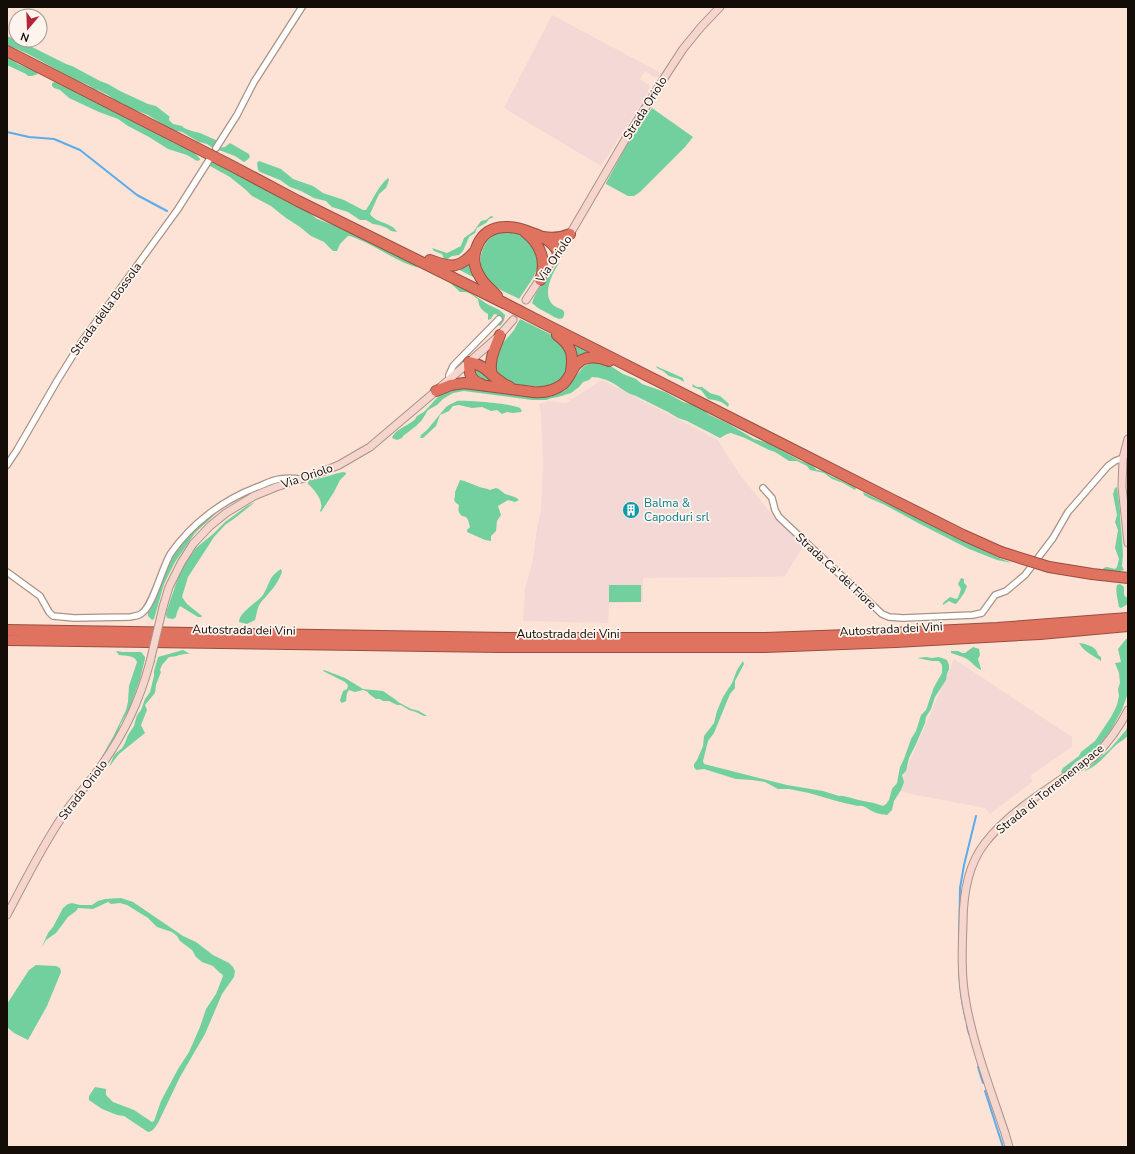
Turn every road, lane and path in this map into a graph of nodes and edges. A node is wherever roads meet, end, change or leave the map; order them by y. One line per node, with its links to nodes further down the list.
1 (302, 7): 4 (street)
2 (720, 7): 6 (street, Strada Oriolo)
3 (7, 51): 11 (highway)
4 (216, 148)
5 (211, 157): 29 (street, Strada della Bossola)
6 (581, 217): 7 (street, Via Oriolo)
7 (570, 234): 8 (highway); 10 (street, Via Oriolo)
8 (540, 241): 9 (highway); 10 (highway); 12 (highway)
9 (475, 251): 11 (highway); 13 (highway)
10 (558, 252): 12 (street, Via Oriolo)
11 (420, 261): 13 (highway)
12 (540, 280): 14 (street, Via Oriolo)
13 (493, 295): 17 (highway, bridge)
14 (526, 300)
15 (499, 319): 23 (street)
16 (513, 320): 18 (street, Via Oriolo)
17 (543, 323): 20 (highway); 21 (highway)
18 (500, 335): 19 (street, Via Oriolo); 22 (highway)
19 (469, 362): 22 (highway); 23 (street, Via Oriolo); 24 (highway)
20 (620, 362): 21 (highway); 34 (highway, bridge)
21 (571, 373): 25 (highway)
22 (492, 375): 25 (highway)
23 (449, 380): 26 (street, Via Oriolo)
24 (484, 386): 25 (highway); 26 (highway)
25 (517, 390)
26 (436, 391): 30 (street, Via Oriolo)
27 (1128, 439): 28 (street)
28 (1123, 458): 31 (street, Strada Ca' del Fiore); 32 (street)
29 (7, 465)
30 (301, 480): 33 (street); 39 (street, Via Oriolo, bridge)
31 (763, 488)
32 (1128, 543)
33 (7, 572)
34 (1128, 578)
35 (1128, 618): 37 (highway, Autostrada dei Vini)
36 (1128, 626): 38 (highway, Autostrada dei Vini)
37 (7, 630)
38 (7, 640)
39 (150, 662): 41 (street, Strada Oriolo)
40 (1128, 710): 42 (street, Strada di Torremenapace)
41 (7, 915)
42 (1009, 1147)

